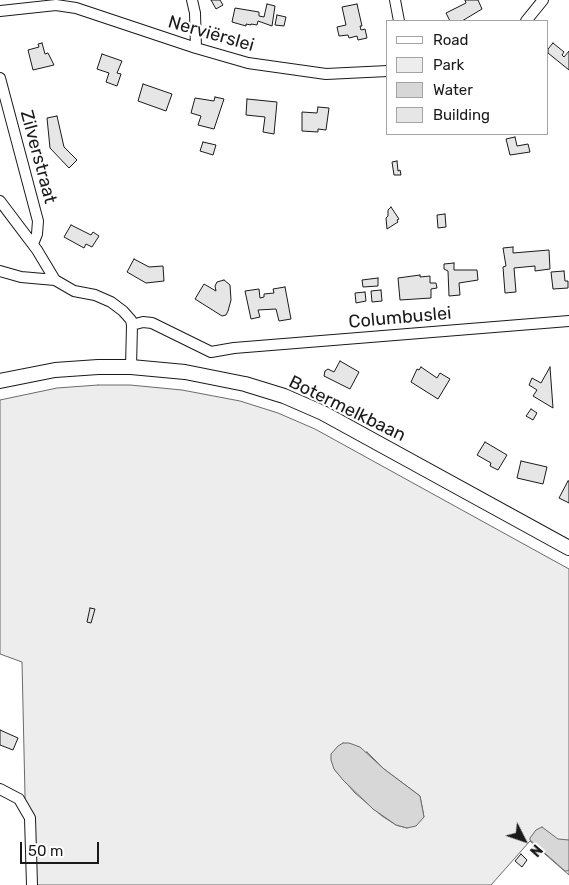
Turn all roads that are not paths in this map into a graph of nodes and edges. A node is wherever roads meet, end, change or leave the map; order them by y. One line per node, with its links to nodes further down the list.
1 (192, 0): 7 (street)
2 (395, 0): 5 (street)
3 (543, 0): 6 (street)
4 (0, 11): 7 (street, Nerviërslei)
5 (399, 20)
6 (527, 20)
7 (196, 48): 8 (street, Nerviërslei)
8 (386, 72)
9 (0, 78): 11 (street, Zilverstraat)
10 (0, 201): 11 (street)
11 (33, 244): 13 (street)
12 (0, 271): 13 (street)
13 (55, 280): 15 (street)
14 (569, 321): 15 (street, Columbuslei)
15 (132, 325): 16 (street)
16 (131, 367): 17 (main road, Botermelkbaan); 18 (main road, Botermelkbaan)
17 (0, 381)
18 (569, 548)
19 (0, 789): 20 (street)
20 (32, 885)

